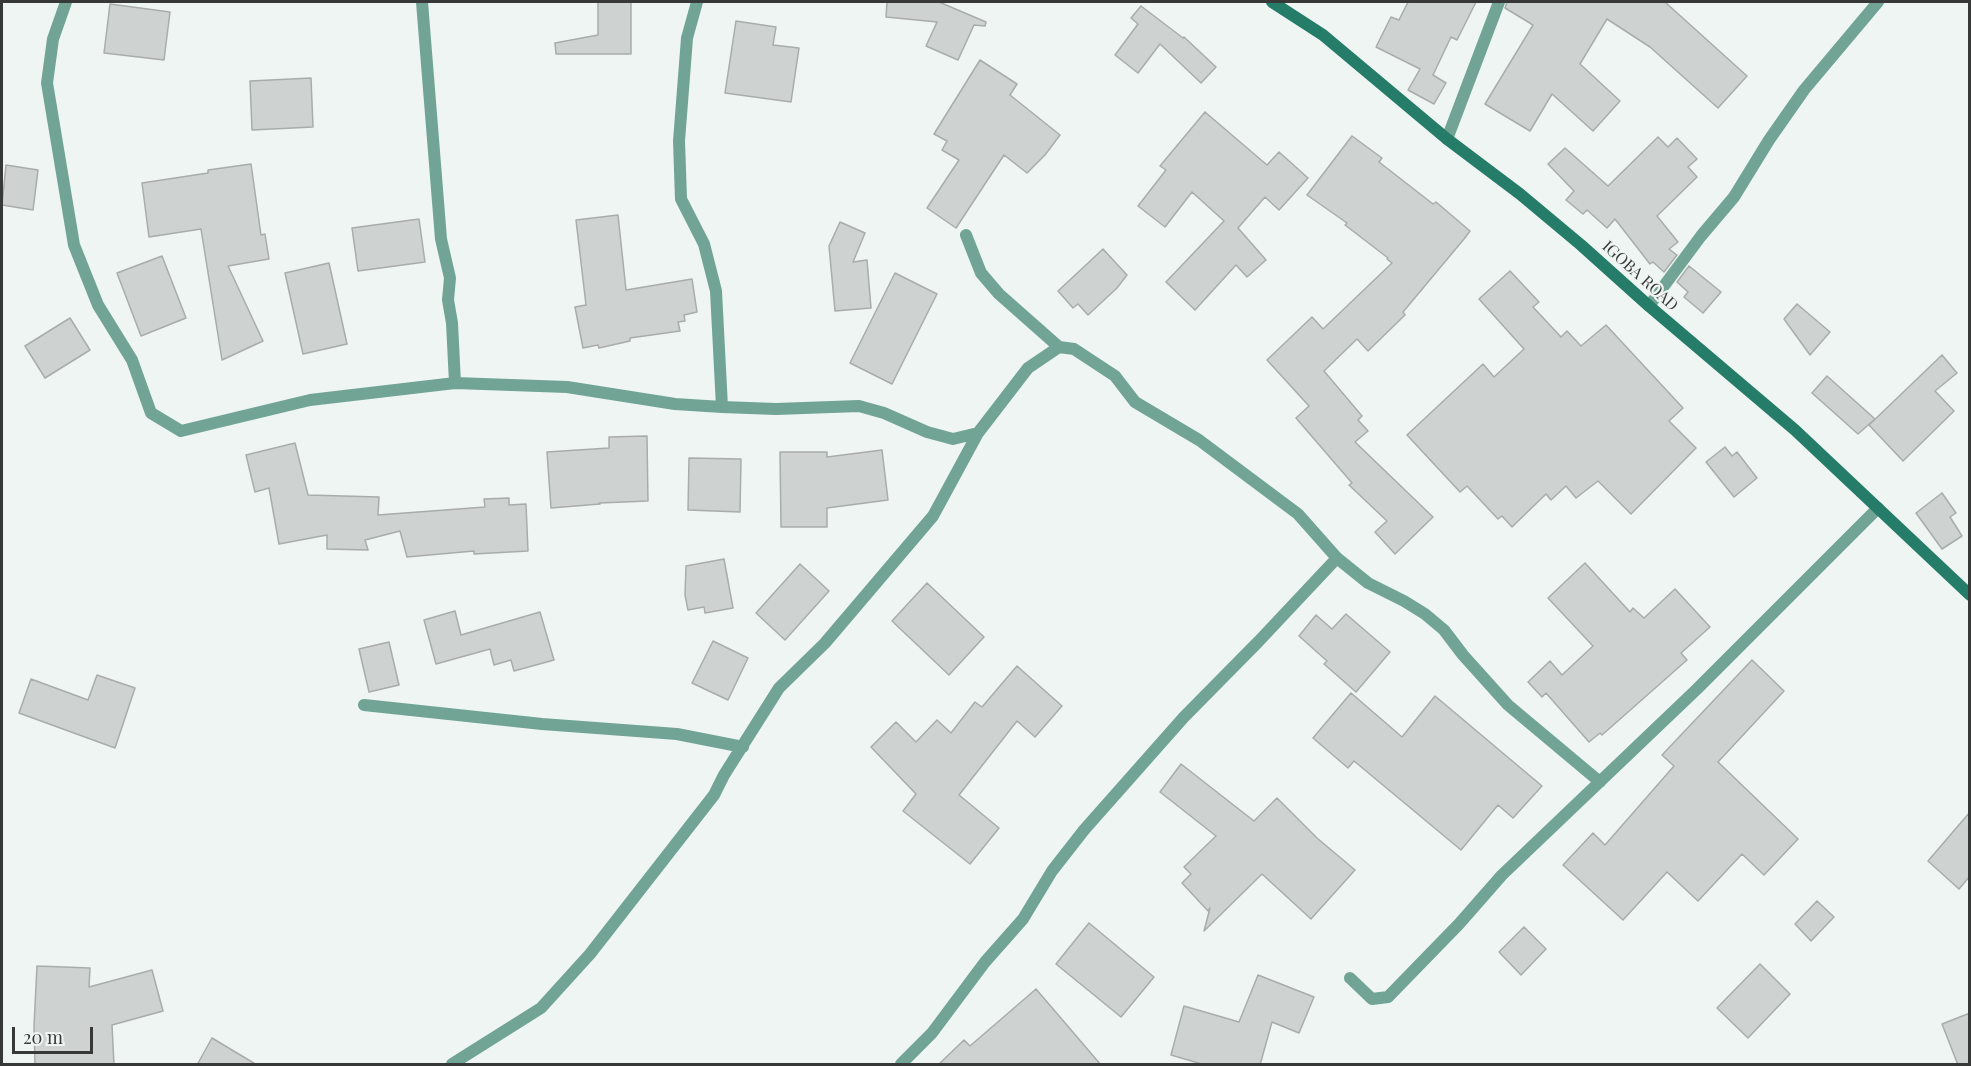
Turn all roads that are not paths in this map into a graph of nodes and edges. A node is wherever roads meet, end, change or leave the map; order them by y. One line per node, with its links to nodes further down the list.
1 (66, 2): 11 (street)
2 (422, 2): 11 (street)
3 (697, 2): 12 (street)
4 (1272, 2): 7 (street, IGOBA ROAD)
5 (1499, 2): 7 (street)
6 (1878, 2): 9 (street)
7 (1447, 139): 9 (street, IGOBA ROAD)
8 (966, 235): 10 (street)
9 (1649, 306): 14 (street, IGOBA ROAD)
10 (1059, 346): 13 (street); 15 (street)
11 (455, 383): 12 (street)
12 (722, 407): 13 (street)
13 (978, 433): 18 (street)
14 (1878, 508): 16 (street, IGOBA ROAD); 19 (street)
15 (1337, 558): 19 (street); 22 (street)
16 (1970, 595)
17 (364, 705): 18 (street)
18 (743, 747): 21 (street)
19 (1600, 782): 20 (street)
20 (1350, 978)
21 (452, 1065)
22 (901, 1065)

